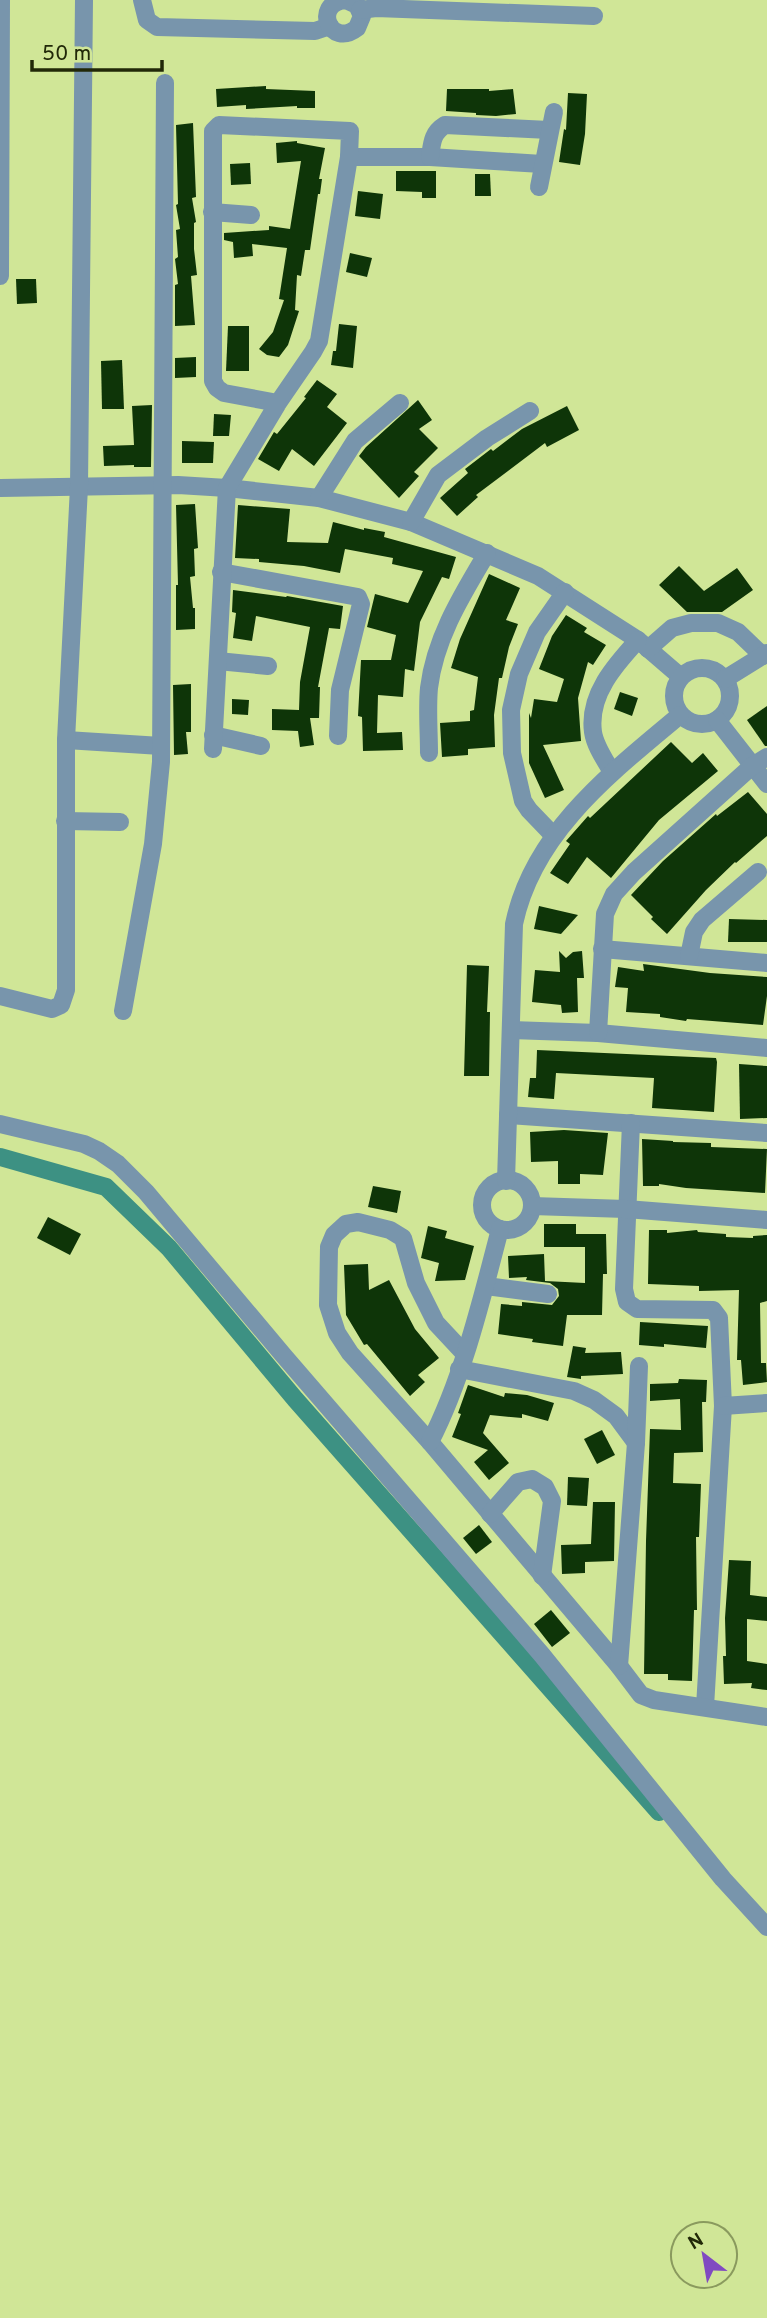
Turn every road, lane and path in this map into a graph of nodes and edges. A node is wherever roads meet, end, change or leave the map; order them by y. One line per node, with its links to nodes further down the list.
1 (1, 0): 18 (street)
2 (84, 0): 23 (street)
3 (142, 0): 8 (street)
4 (340, 0): 5 (street); 8 (street)
5 (351, 3): 6 (street); 8 (street)
6 (566, 7): 7 (street)
7 (594, 16)
8 (330, 26)
9 (165, 83): 22 (street)
10 (554, 112): 11 (street)
11 (549, 130): 13 (street); 14 (street)
12 (349, 157): 13 (street); 16 (street); 19 (street)
13 (430, 157): 14 (street)
14 (542, 164): 15 (street)
15 (539, 187)
16 (212, 212): 17 (street); 19 (street)
17 (251, 215)
18 (0, 276)
19 (278, 403): 25 (street)
20 (400, 403): 26 (street)
21 (530, 411): 27 (street)
22 (163, 485): 23 (street); 25 (street); 41 (street)
23 (79, 487): 24 (street); 40 (street)
24 (0, 488)
25 (227, 488): 26 (street); 29 (street)
26 (319, 498): 27 (street)
27 (411, 522): 28 (street)
28 (487, 554): 30 (street); 43 (street)
29 (221, 572): 33 (street); 39 (street)
30 (565, 592): 31 (street); 50 (street)
31 (643, 645): 32 (street); 35 (street); 46 (street)
32 (765, 654): 36 (street)
33 (218, 661): 34 (street); 42 (street)
34 (268, 666)
35 (681, 677): 36 (street); 37 (street)
36 (725, 679): 38 (street)
37 (680, 715): 38 (street); 46 (street)
38 (717, 720): 45 (street)
39 (338, 736)
40 (66, 740): 41 (street); 48 (street)
41 (161, 746): 56 (street)
42 (261, 746)
43 (429, 753)
44 (767, 757): 45 (street)
45 (751, 767): 47 (street); 52 (street)
46 (612, 772): 50 (street)
47 (767, 784)
48 (65, 821): 49 (street); 55 (street)
49 (120, 822)
50 (553, 835): 57 (street)
51 (758, 872): 53 (street)
52 (602, 949): 53 (street); 58 (street)
53 (689, 956): 54 (street)
54 (767, 963)
55 (0, 996)
56 (123, 1011)
57 (511, 1030): 58 (street); 60 (street)
58 (598, 1033): 59 (street)
59 (767, 1048)
60 (508, 1115): 61 (street); 64 (street)
61 (631, 1123): 63 (street); 66 (street)
62 (0, 1124): 82 (street)
63 (767, 1133)
64 (506, 1181): 65 (street); 68 (street)
65 (532, 1206): 66 (street); 68 (street)
66 (626, 1209): 67 (street); 74 (street)
67 (767, 1220)
68 (500, 1229): 69 (street)
69 (486, 1286): 70 (street); 71 (street)
70 (548, 1294)
71 (461, 1361): 75 (street); 75 (street); 76 (street)
72 (639, 1366): 76 (street)
73 (767, 1402): 74 (street)
74 (723, 1406): 80 (street)
75 (430, 1442): 77 (street)
76 (636, 1443): 79 (street)
77 (491, 1514): 78 (street); 78 (street)
78 (542, 1576): 79 (street)
79 (619, 1666): 80 (street)
80 (705, 1707): 81 (street)
81 (767, 1717)
82 (767, 1927)

